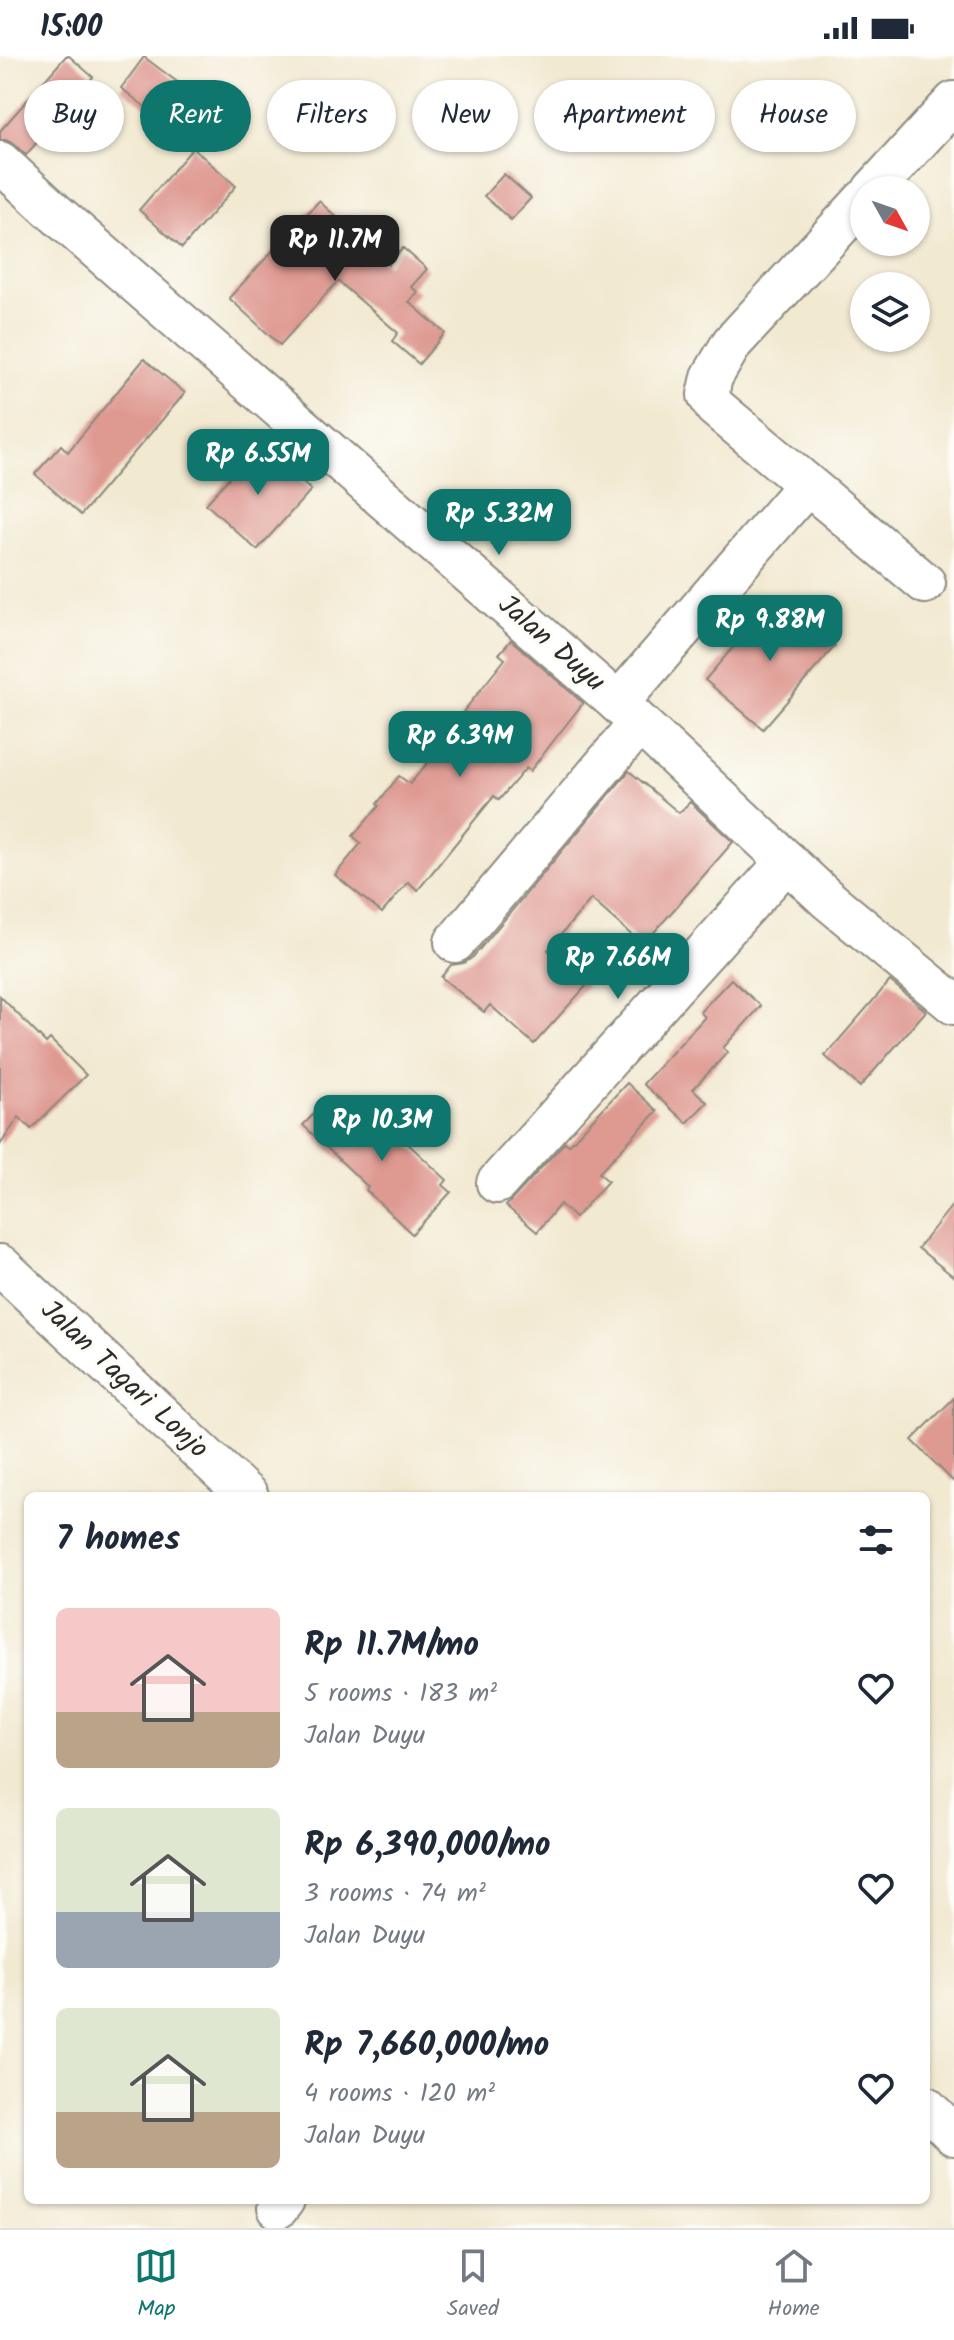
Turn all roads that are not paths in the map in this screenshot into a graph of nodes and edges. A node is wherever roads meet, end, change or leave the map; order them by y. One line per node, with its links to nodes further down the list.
1 (954, 102): 3 (street)
2 (0, 162): 7 (street, Jalan Duyu)
3 (886, 176)
4 (850, 215): 5 (street)
5 (807, 485): 6 (street); 7 (street)
6 (925, 583)
7 (629, 713): 8 (street, Jalan Duyu); 9 (street)
8 (787, 861): 10 (street, Jalan Duyu); 11 (street)
9 (455, 942)
10 (954, 1004)
11 (497, 1183)
12 (0, 1265): 13 (street, Jalan Tagari Lonjo)
13 (244, 1492)
14 (930, 2111): 15 (street)
15 (954, 2135)

